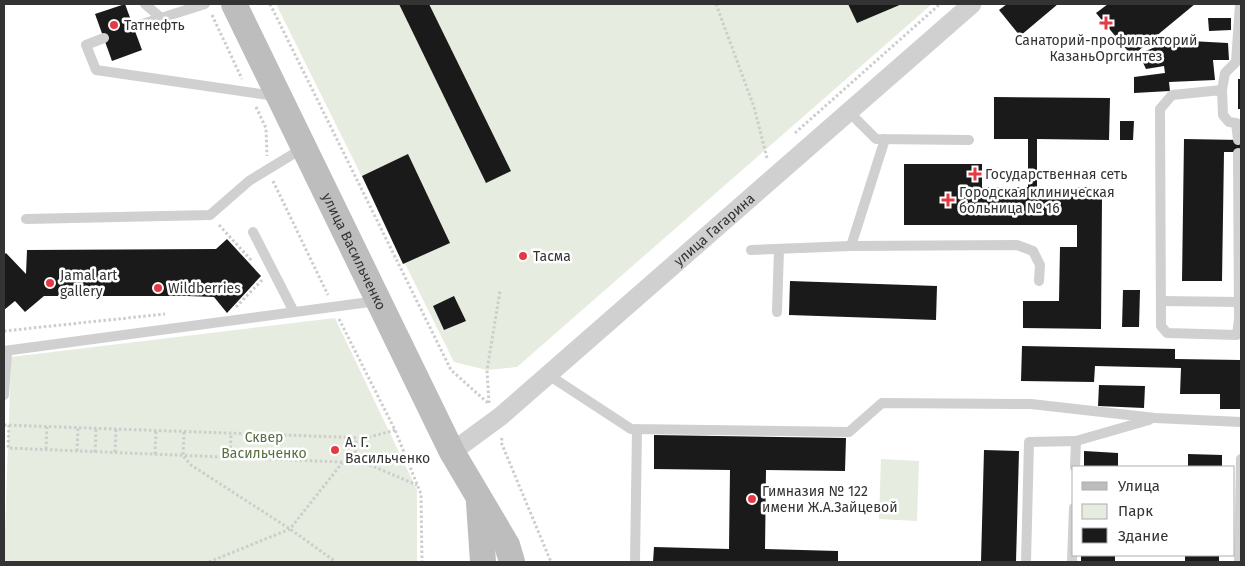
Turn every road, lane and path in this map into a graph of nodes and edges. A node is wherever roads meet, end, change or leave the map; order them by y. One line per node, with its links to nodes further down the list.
1 (145, 4): 7 (lane)
2 (270, 4): 30 (path)
3 (716, 4): 19 (path)
4 (972, 4): 13 (street, улица Гагарина)
5 (1240, 4): 10 (lane)
6 (216, 7): 7 (lane); 11 (path); 12 (main road, улица Васильченко)
7 (161, 18): 8 (lane)
8 (133, 27)
9 (104, 38): 11 (lane)
10 (1222, 90): 16 (lane); 32 (lane)
11 (249, 92): 12 (lane); 20 (path)
12 (280, 97): 17 (main road, улица Васильченко)
13 (849, 112): 14 (lane); 42 (street, улица Гагарина)
14 (885, 139): 15 (lane); 24 (lane)
15 (969, 140)
16 (1238, 140)
17 (304, 148): 20 (lane); 31 (main road, улица Васильченко)
18 (1238, 153): 33 (lane)
19 (767, 158)
20 (267, 169): 21 (lane); 34 (path)
21 (210, 214): 22 (lane); 27 (path)
22 (26, 219)
23 (252, 232): 36 (lane)
24 (851, 246): 25 (lane); 29 (lane)
25 (779, 249): 26 (lane); 37 (lane)
26 (751, 250)
27 (253, 263)
28 (265, 276): 35 (path)
29 (1039, 281)
30 (500, 292)
31 (379, 301): 34 (lane); 64 (main road, улица Васильченко)
32 (1161, 301): 33 (lane); 39 (lane)
33 (1239, 302): 39 (lane)
34 (333, 306): 36 (lane); 54 (path)
35 (233, 310)
36 (294, 312): 41 (lane)
37 (777, 312)
38 (169, 314): 40 (path)
39 (1240, 319)
40 (4, 331)
41 (5, 352): 43 (lane)
42 (547, 374): 52 (lane); 64 (street, улица Гагарина)
43 (4, 395)
44 (1155, 418): 45 (lane); 52 (lane); 59 (lane)
45 (1241, 422)
46 (4, 425): 47 (path)
47 (9, 425): 48 (path); 60 (path)
48 (47, 427): 49 (path); 60 (path)
49 (78, 428): 50 (path); 61 (path)
50 (96, 428): 51 (path); 62 (path)
51 (116, 429): 53 (path); 63 (path)
52 (637, 429): 81 (lane)
53 (156, 430): 55 (path); 65 (path)
54 (395, 430): 58 (path); 72 (path)
55 (184, 432): 57 (path); 66 (path)
56 (503, 432): 80 (path)
57 (231, 433): 58 (path); 67 (path)
58 (356, 438): 70 (path)
59 (1076, 441): 71 (lane); 82 (lane)
60 (46, 449): 61 (path)
61 (77, 451): 62 (path)
62 (95, 452): 63 (path)
63 (115, 452): 65 (path)
64 (452, 452): 73 (main road, улица Васильченко)
65 (155, 454): 66 (path)
66 (183, 456): 67 (path); 74 (path)
67 (230, 458): 69 (path)
68 (1241, 459): 83 (lane)
69 (342, 462): 70 (path); 74 (path)
70 (355, 463): 72 (path)
71 (1075, 466)
72 (417, 485): 77 (path)
73 (479, 497): 78 (main road, улица Васильченко); 79 (main road, улица Васильченко)
74 (290, 529): 75 (path); 76 (path)
75 (209, 562)
76 (336, 562)
77 (422, 562)
78 (483, 562)
79 (512, 562)
80 (551, 562)
81 (635, 562)
82 (1026, 562)
83 (1239, 562)

